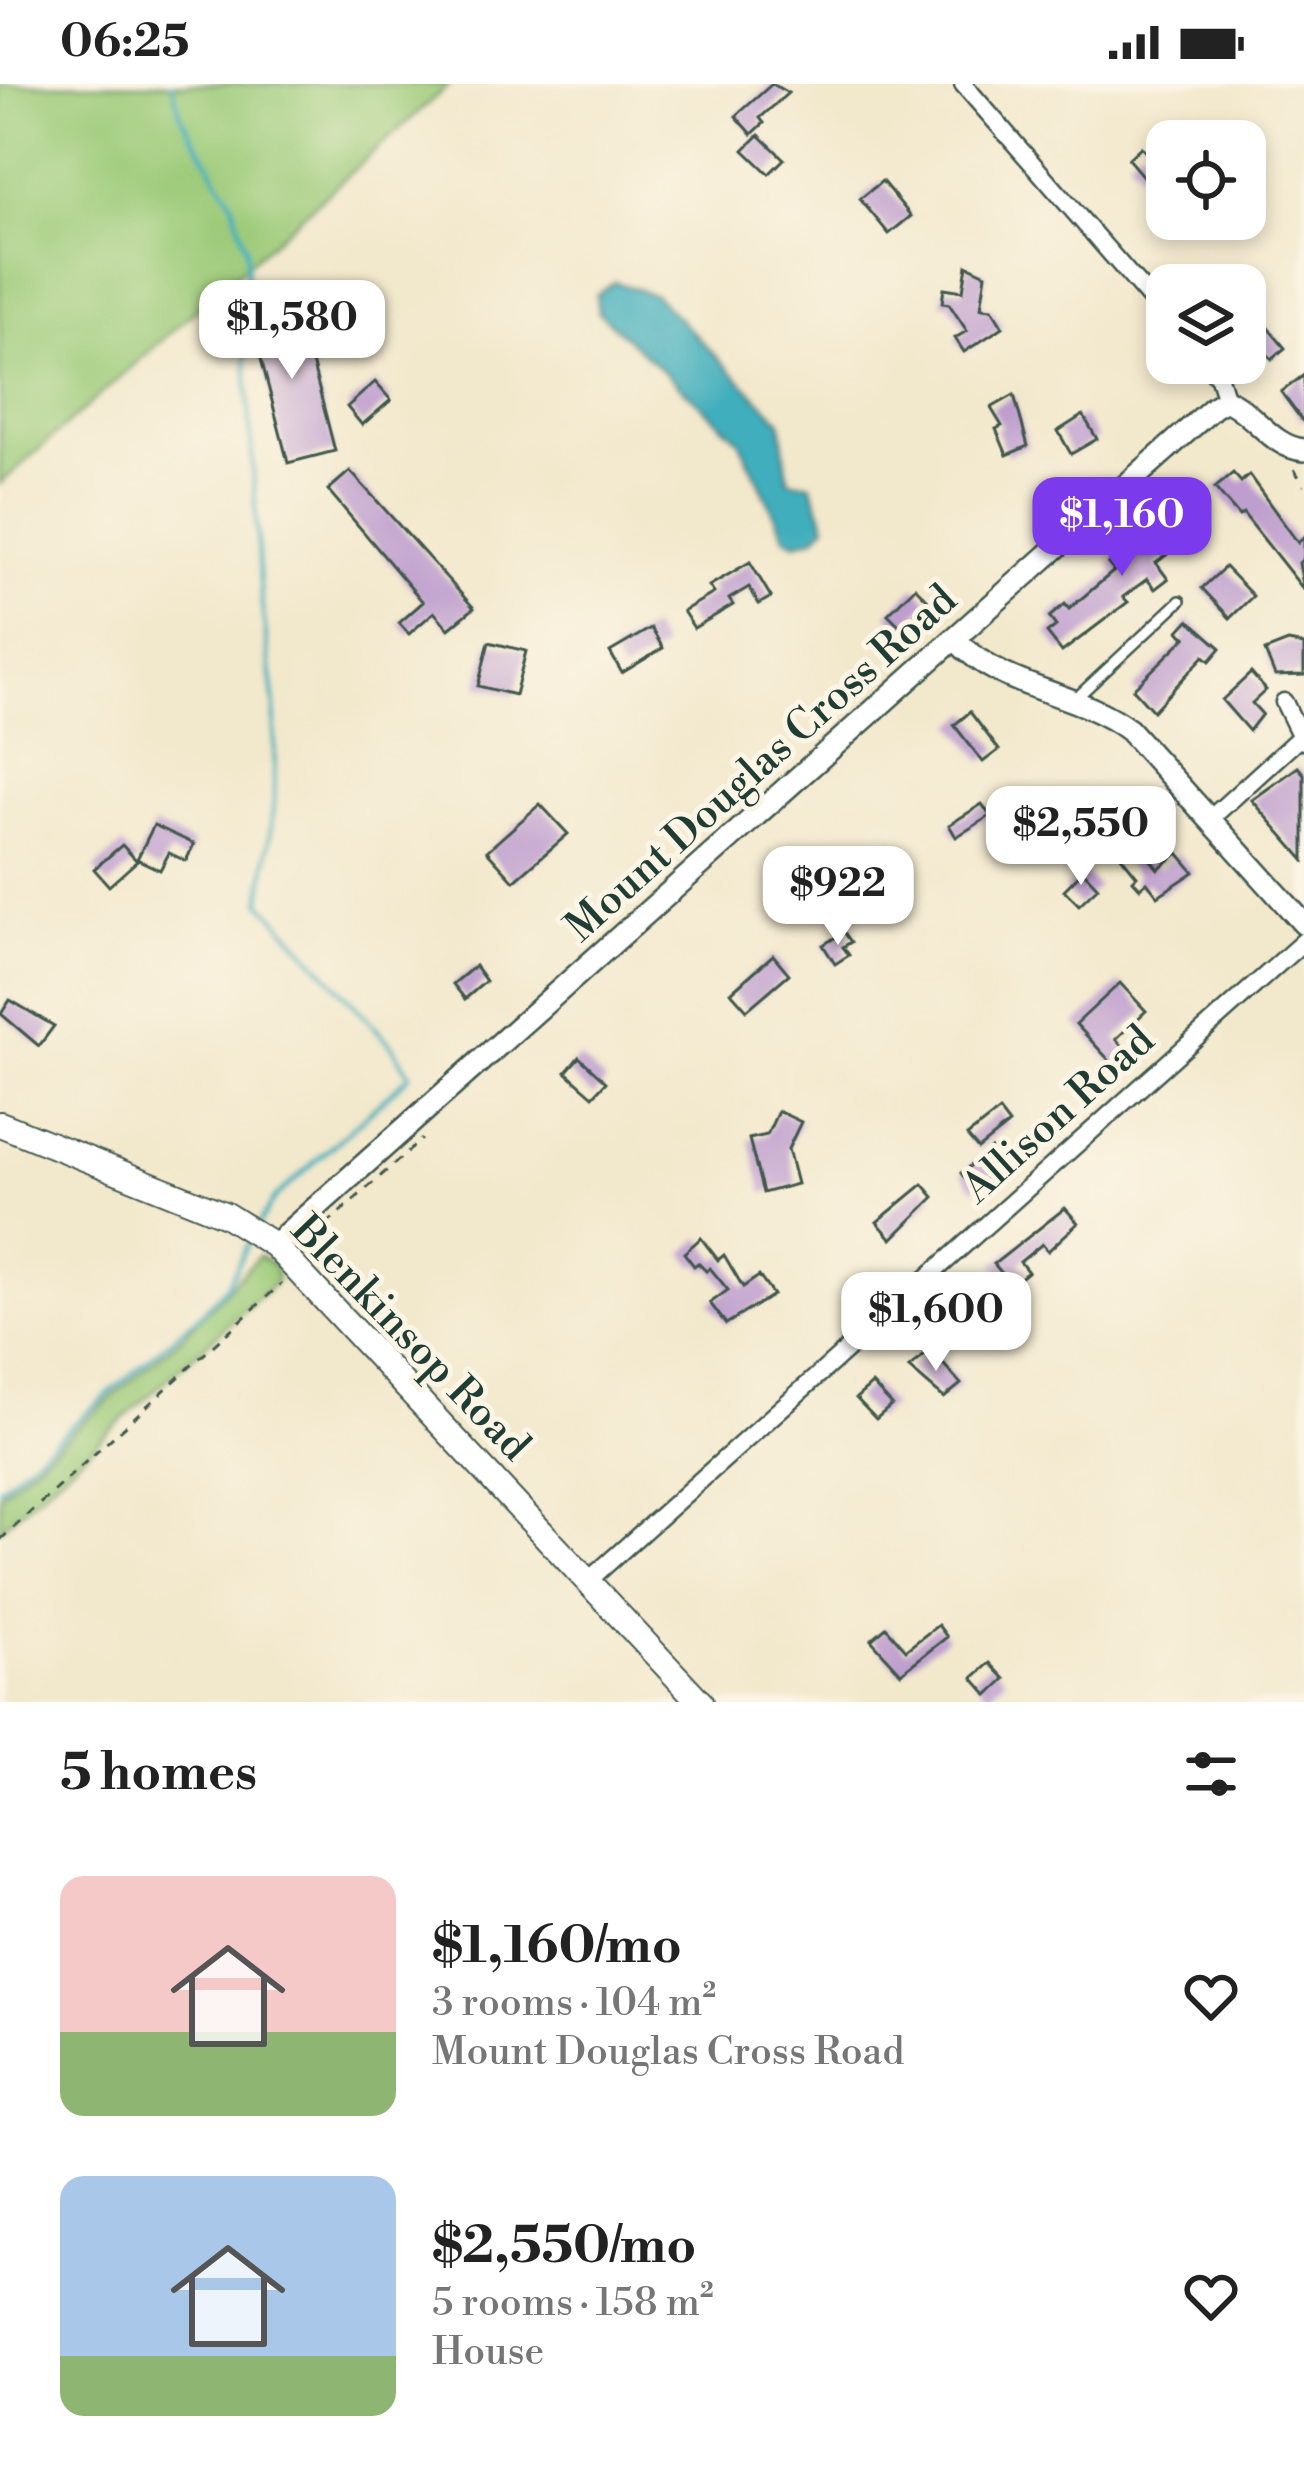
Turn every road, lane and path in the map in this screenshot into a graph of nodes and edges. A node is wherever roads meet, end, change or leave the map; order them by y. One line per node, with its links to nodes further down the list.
1 (963, 84): 2 (street)
2 (1146, 294)
3 (1221, 384): 4 (street)
4 (1226, 400): 5 (street); 7 (street, Mount Douglas Cross Road)
5 (1304, 450)
6 (1180, 601): 8 (lane)
7 (956, 640): 8 (street); 15 (street, Mount Douglas Cross Road)
8 (1073, 701): 11 (street)
9 (1284, 702): 10 (street)
10 (1301, 740): 11 (street)
11 (1210, 818): 12 (street)
12 (1304, 924)
13 (1304, 940): 18 (street, Allison Road)
14 (0, 1124): 15 (main road, Blenkinsop Road)
15 (274, 1244): 18 (main road, Blenkinsop Road)
16 (288, 1277): 17 (path)
17 (0, 1540)
18 (589, 1580): 19 (main road, Blenkinsop Road)
19 (700, 1702)

